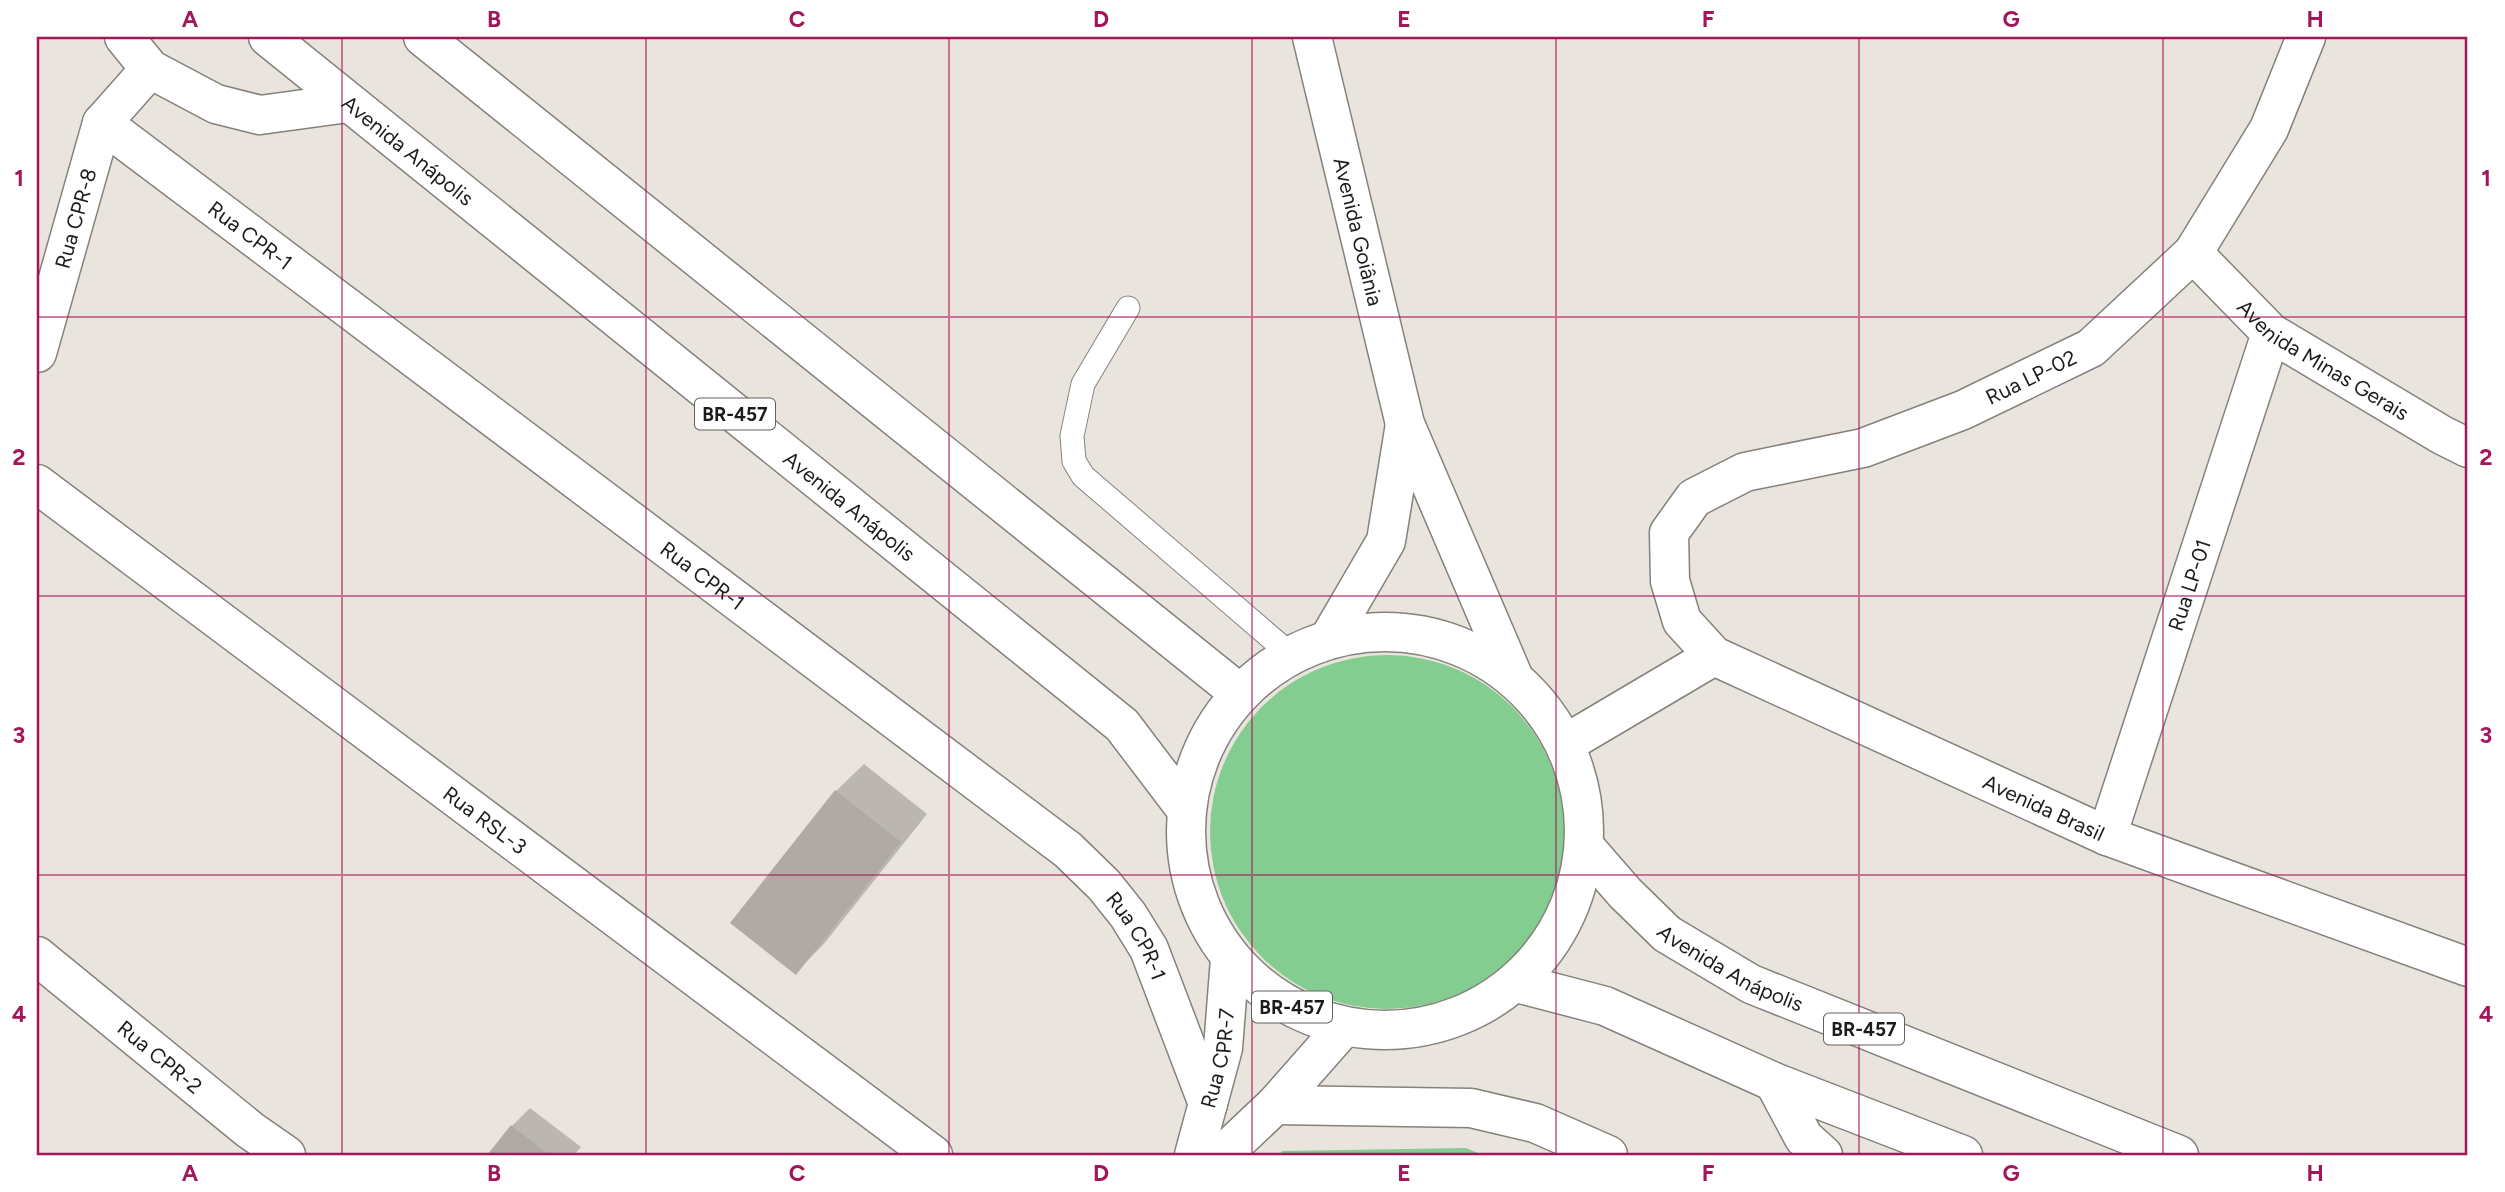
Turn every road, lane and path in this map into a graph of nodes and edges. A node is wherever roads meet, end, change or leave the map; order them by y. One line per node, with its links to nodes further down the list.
1 (124, 37): 6 (street)
2 (268, 37): 7 (street, Avenida Anápolis / BR-457)
3 (423, 37): 21 (street)
4 (1312, 37): 13 (street, Avenida Goiânia)
5 (2306, 37): 9 (street, Rua LP-02)
6 (150, 69): 7 (street); 8 (street)
7 (348, 103): 23 (street, Avenida Anápolis / BR-457)
8 (103, 123): 12 (street, Rua CPR-8); 32 (street, Rua CPR-1)
9 (2193, 253): 11 (street, Avenida Minas Gerais); 16 (street, Rua LP-02)
10 (1128, 308): 18 (lane)
11 (2272, 333): 14 (street, Avenida Minas Gerais); 24 (street, Rua LP-01)
12 (37, 353)
13 (1405, 424): 17 (street, Avenida Goiânia); 20 (street, Avenida Goiânia)
14 (2468, 448)
15 (37, 484): 36 (street, Rua RSL-3)
16 (1670, 581): 19 (street, Avenida Brasil)
17 (1330, 637): 18 (street, BR-457); 20 (street, BR-457)
18 (1290, 654): 21 (street, BR-457)
19 (1714, 656): 22 (street); 24 (street, Avenida Brasil)
20 (1513, 676): 22 (street, BR-457)
21 (1238, 692): 23 (street, BR-457)
22 (1566, 744): 25 (street, BR-457)
23 (1185, 808): 27 (street, BR-457)
24 (2107, 836): 28 (street, Avenida Brasil)
25 (1585, 847): 29 (street, BR-457); 42 (street, Avenida Anápolis / BR-457)
26 (37, 956): 34 (street, Rua CPR-2)
27 (1230, 959): 30 (street, BR-457); 32 (street, Rua CPR-7)
28 (2468, 967)
29 (1517, 983): 30 (street, BR-457); 31 (street)
30 (1343, 1028): 33 (street)
31 (1774, 1082): 40 (street); 41 (street)
32 (1208, 1104): 37 (street, Rua CPR-7)
33 (1275, 1105): 38 (street); 39 (street)
34 (248, 1143): 35 (street, Rua CPR-2)
35 (286, 1155)
36 (933, 1155)
37 (1195, 1155)
38 (1222, 1155)
39 (1608, 1155)
40 (1823, 1155)
41 (1963, 1155)
42 (2179, 1155)

